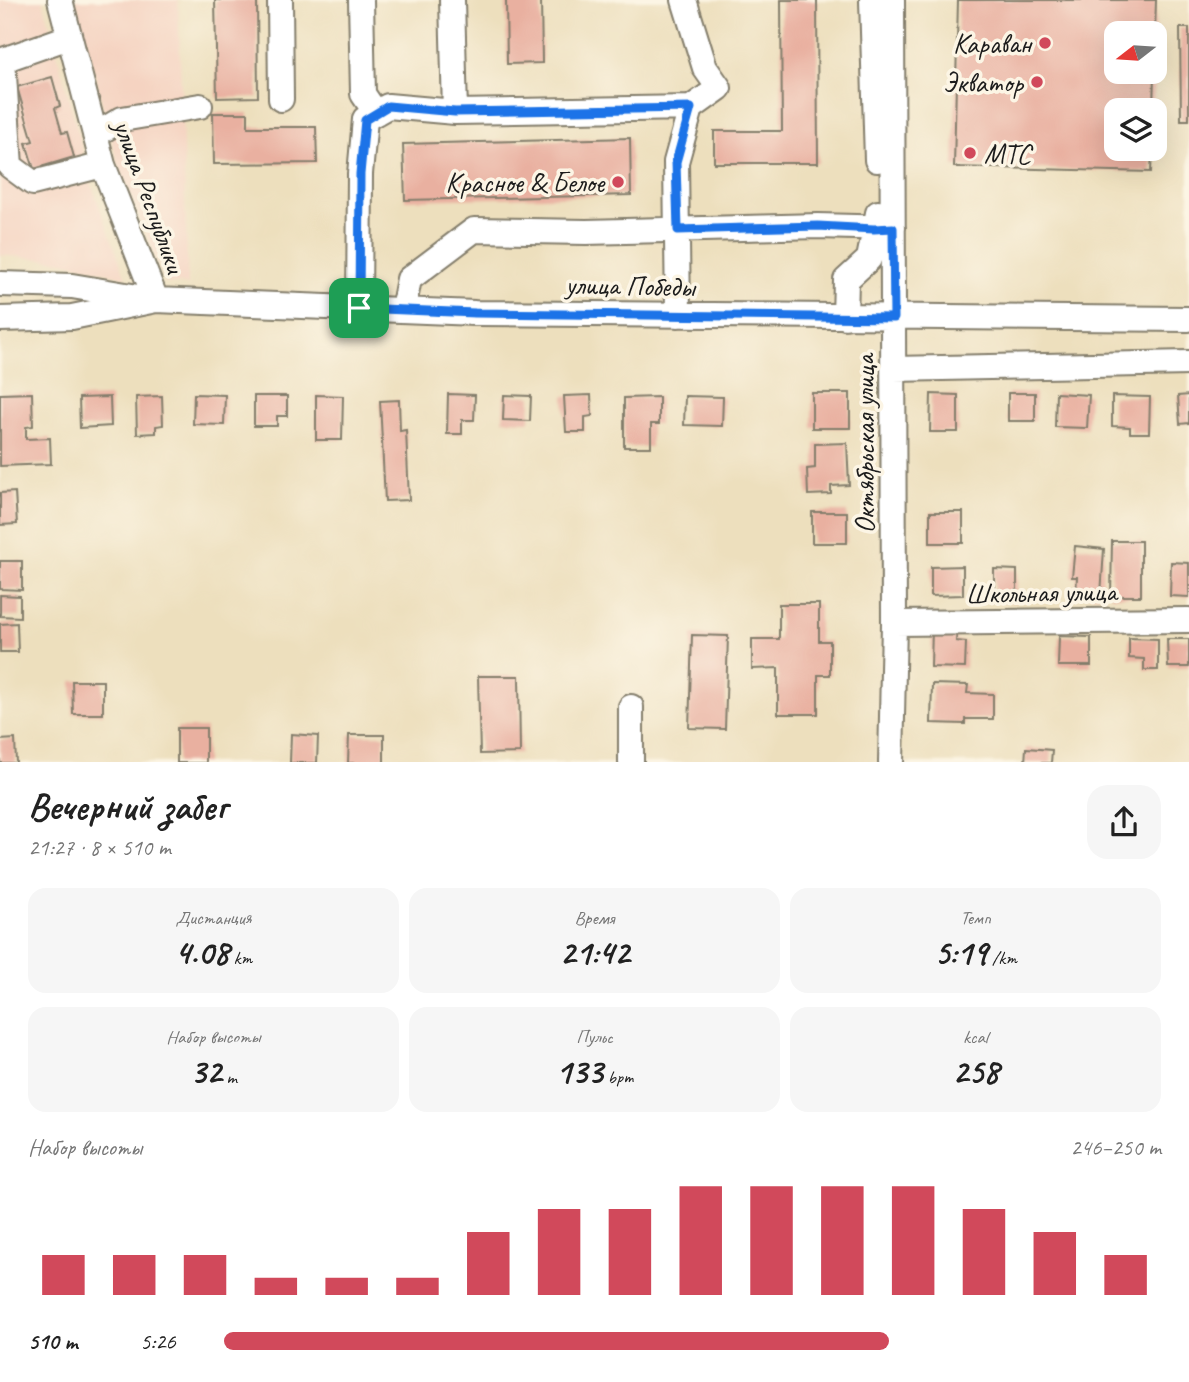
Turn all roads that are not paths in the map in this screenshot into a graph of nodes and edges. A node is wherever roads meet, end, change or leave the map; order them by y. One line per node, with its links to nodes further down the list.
1 (60, 0): 8 (street, улица Республики)
2 (280, 0): 9 (street)
3 (360, 0): 13 (street)
4 (452, 0): 12 (street)
5 (684, 0): 11 (street)
6 (872, 0): 16 (street)
7 (892, 0): 16 (street, Октябрьская улица)
8 (69, 37): 14 (street, улица Республики); 15 (street)
9 (281, 99)
10 (200, 106): 14 (street)
11 (691, 108): 12 (street); 17 (street)
12 (455, 112): 13 (street)
13 (376, 113): 20 (street)
14 (95, 135): 15 (street, улица Республики)
15 (103, 165): 19 (street, улица Республики)
16 (884, 228): 17 (street); 23 (street); 24 (street, Октябрьская улица)
17 (678, 230): 21 (street); 22 (street)
18 (0, 284): 19 (street, улица Победы)
19 (156, 300): 20 (street, улица Победы); 25 (street, улица Республики)
20 (359, 308): 21 (street, улица Победы)
21 (403, 310): 22 (street, улица Победы)
22 (678, 315): 23 (street, улица Победы)
23 (845, 317): 24 (street, улица Победы)
24 (894, 318): 26 (street, улица Победы); 28 (street, Октябрьская улица)
25 (0, 319)
26 (1189, 319)
27 (1189, 363): 28 (street)
28 (894, 369): 30 (street, Октябрьская улица)
29 (1189, 620): 30 (street, Школьная улица)
30 (894, 624): 33 (street, Октябрьская улица)
31 (631, 707): 32 (street)
32 (631, 762)
33 (891, 762)

